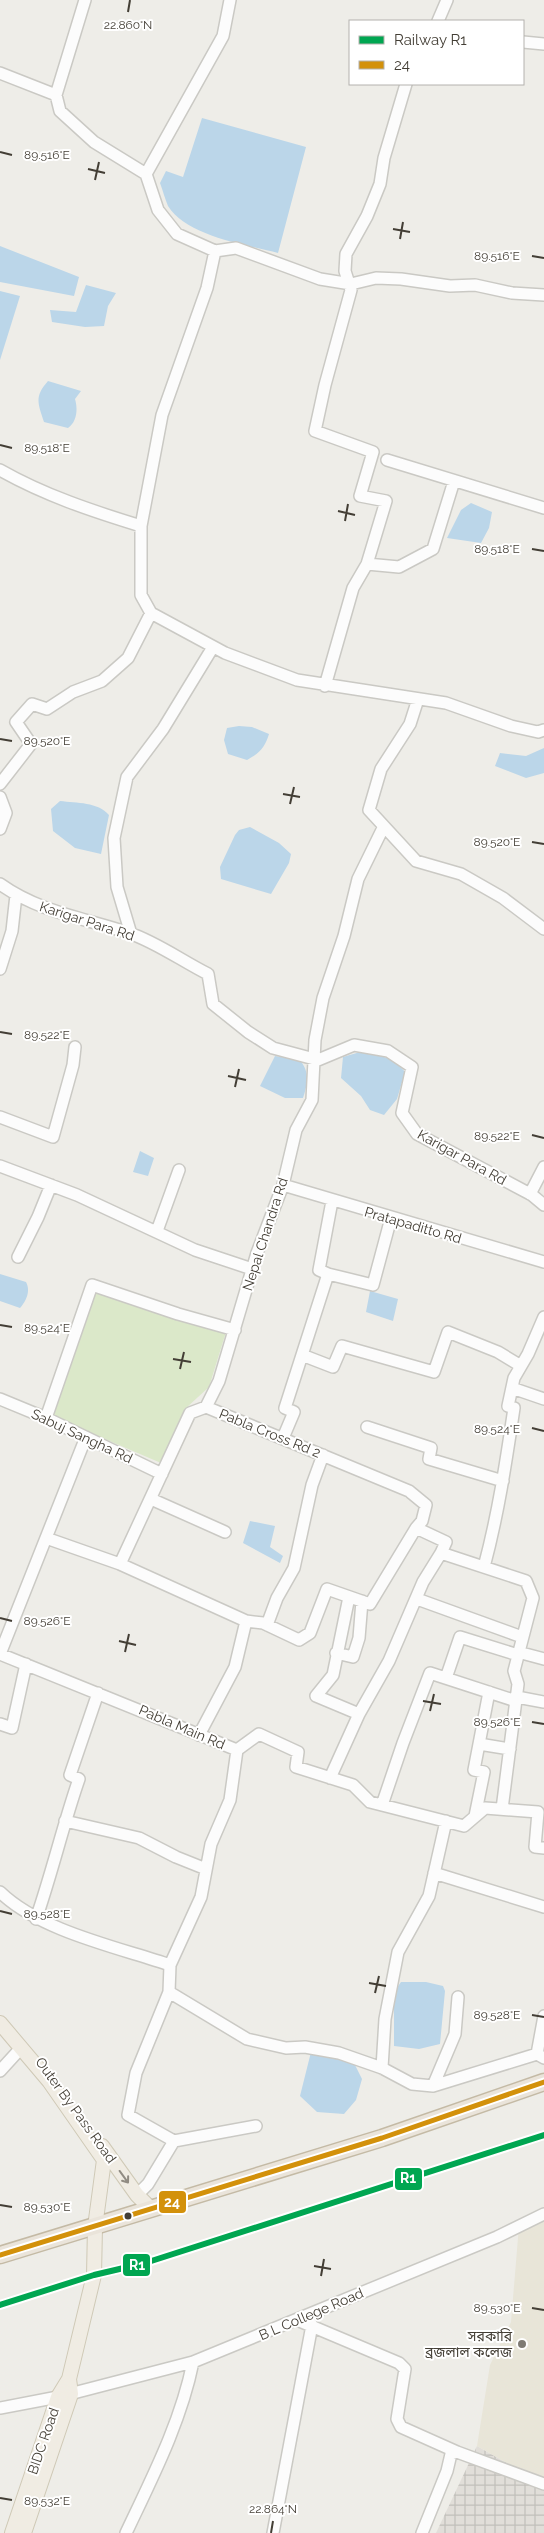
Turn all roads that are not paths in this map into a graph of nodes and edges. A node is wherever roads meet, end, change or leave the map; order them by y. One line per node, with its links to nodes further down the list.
1 (85, 0): 9 (street)
2 (230, 0): 10 (street)
3 (447, 0): 4 (street)
4 (438, 20)
5 (524, 42): 6 (street)
6 (544, 44)
7 (0, 73): 9 (street)
8 (406, 85): 12 (street)
9 (56, 95): 10 (street)
10 (146, 174): 11 (street)
11 (215, 251): 12 (street); 18 (street)
12 (351, 284): 13 (street); 19 (street)
13 (544, 295)
14 (387, 460): 16 (street)
15 (2, 473): 18 (street)
16 (454, 481): 17 (street); 19 (street)
17 (544, 508)
18 (141, 526): 20 (street)
19 (367, 564): 22 (street)
20 (151, 614): 21 (street); 25 (street)
21 (213, 646): 22 (street); 32 (street)
22 (325, 686): 23 (street)
23 (418, 699): 24 (street); 27 (street)
24 (544, 730)
25 (0, 784)
26 (0, 797): 28 (street)
27 (383, 828): 31 (street); 35 (street, Nepal Chandra Rd)
28 (0, 829)
29 (0, 884): 30 (street, Karigar Para Rd)
30 (16, 896): 32 (street, Karigar Para Rd); 33 (street)
31 (544, 929)
32 (131, 934): 35 (street, Karigar Para Rd)
33 (0, 969)
34 (75, 1047): 36 (street)
35 (314, 1060): 41 (street, Nepal Chandra Rd); 42 (street, Karigar Para Rd)
36 (1, 1119)
37 (0, 1166): 40 (street)
38 (544, 1167): 42 (street)
39 (179, 1170): 46 (street)
40 (50, 1185): 46 (street); 47 (street)
41 (283, 1185): 43 (street, Pratapaditto Rd); 49 (street, Nepal Chandra Rd)
42 (530, 1194): 44 (street, Karigar Para Rd)
43 (332, 1201): 45 (street, Pratapaditto Rd); 50 (street)
44 (544, 1205)
45 (391, 1218): 48 (street, Pratapaditto Rd); 50 (street)
46 (157, 1231): 49 (street)
47 (18, 1257)
48 (544, 1262)
49 (252, 1269): 52 (street, Nepal Chandra Rd)
50 (328, 1274): 53 (street)
51 (544, 1317): 54 (street)
52 (235, 1330): 58 (street, Nepal Chandra Rd); 59 (street)
53 (302, 1355): 54 (street); 62 (street)
54 (521, 1366): 55 (street)
55 (512, 1388): 56 (street); 65 (street)
56 (544, 1398)
57 (1, 1403): 59 (street, Sabuj Sangha Rd)
58 (206, 1407): 62 (street, Pabla Cross Rd 2); 64 (street, Pabla Cross Rd 2)
59 (46, 1418): 61 (street, Sabuj Sangha Rd)
60 (367, 1427): 65 (street)
61 (86, 1437): 64 (street, Sabuj Sangha Rd); 69 (street)
62 (283, 1438): 63 (street, Pabla Cross Rd 2)
63 (323, 1455): 67 (street, Pabla Cross Rd 2); 79 (street)
64 (162, 1474): 66 (street, Pabla Cross Rd 2)
65 (503, 1481): 72 (street)
66 (151, 1500): 68 (street); 71 (street, Pabla Cross Rd 2)
67 (416, 1528): 70 (street); 76 (street)
68 (225, 1532)
69 (46, 1538): 71 (street); 82 (street)
70 (441, 1553): 72 (street); 75 (street)
71 (120, 1564): 78 (street)
72 (484, 1567): 74 (street)
73 (349, 1597): 76 (street); 79 (street); 81 (street)
74 (532, 1598): 77 (street); 80 (street)
75 (417, 1599): 80 (street); 91 (street)
76 (362, 1601): 81 (street)
77 (544, 1602)
78 (246, 1621): 79 (street); 93 (street)
79 (267, 1625)
80 (522, 1637): 83 (street)
81 (336, 1653): 91 (street)
82 (0, 1654): 85 (street, Pabla Main Rd)
83 (518, 1654): 84 (street); 86 (street); 89 (street)
84 (544, 1659)
85 (26, 1664): 88 (street, Pabla Main Rd); 92 (street)
86 (446, 1678): 87 (street); 98 (street)
87 (488, 1692): 89 (street); 94 (street)
88 (98, 1693): 93 (street, Pabla Main Rd); 102 (street)
89 (516, 1699): 90 (street); 95 (street)
90 (544, 1702)
91 (360, 1714): 97 (street)
92 (0, 1724)
93 (200, 1735): 96 (street, Pabla Main Rd)
94 (479, 1744): 95 (street); 101 (street)
95 (510, 1749): 99 (street)
96 (237, 1750): 97 (street, Pabla Main Rd); 105 (street)
97 (330, 1778): 98 (street, Pabla Main Rd)
98 (382, 1806): 103 (street, Pabla Main Rd)
99 (502, 1810): 100 (street, Pabla Main Rd); 101 (street, Pabla Main Rd)
100 (541, 1810): 104 (street)
101 (476, 1816): 103 (street, Pabla Main Rd)
102 (65, 1820): 105 (street); 109 (street)
103 (446, 1821): 106 (street)
104 (544, 1848)
105 (206, 1869): 110 (street)
106 (434, 1873): 108 (street); 118 (street)
107 (0, 1892): 109 (street)
108 (544, 1907)
109 (36, 1919): 110 (street)
110 (170, 1965): 111 (street)
111 (169, 1992): 118 (street); 123 (street)
112 (458, 1997): 121 (street)
113 (0, 2012): 124 (main road, Outer By Pass Road, one-way to 124)
114 (544, 2016): 117 (street)
115 (0, 2023): 116 (main road, Outer By Pass Road)
116 (21, 2048): 119 (street); 127 (main road, Outer By Pass Road)
117 (541, 2056): 121 (street)
118 (382, 2068): 121 (street)
119 (0, 2071)
120 (544, 2082): 125 (highway)
121 (433, 2086)
122 (256, 2126): 123 (street)
123 (174, 2141): 124 (street)
124 (137, 2195): 125 (main road, Outer By Pass Road)
125 (151, 2210): 127 (highway)
126 (544, 2214): 129 (street, B L College Road)
127 (95, 2227): 128 (highway); 132 (main road, BIDC Road)
128 (0, 2255)
129 (297, 2320): 130 (street); 131 (street, B L College Road)
130 (312, 2325): 134 (street); 139 (street)
131 (193, 2362): 132 (street, B L College Road); 138 (street)
132 (65, 2395): 133 (street, B L College Road); 136 (main road, BIDC Road); 137 (main road, BIDC Road)
133 (0, 2408)
134 (457, 2452): 135 (street); 140 (street)
135 (544, 2484)
136 (12, 2533)
137 (24, 2533)
138 (126, 2533)
139 (273, 2533)
140 (422, 2533)

